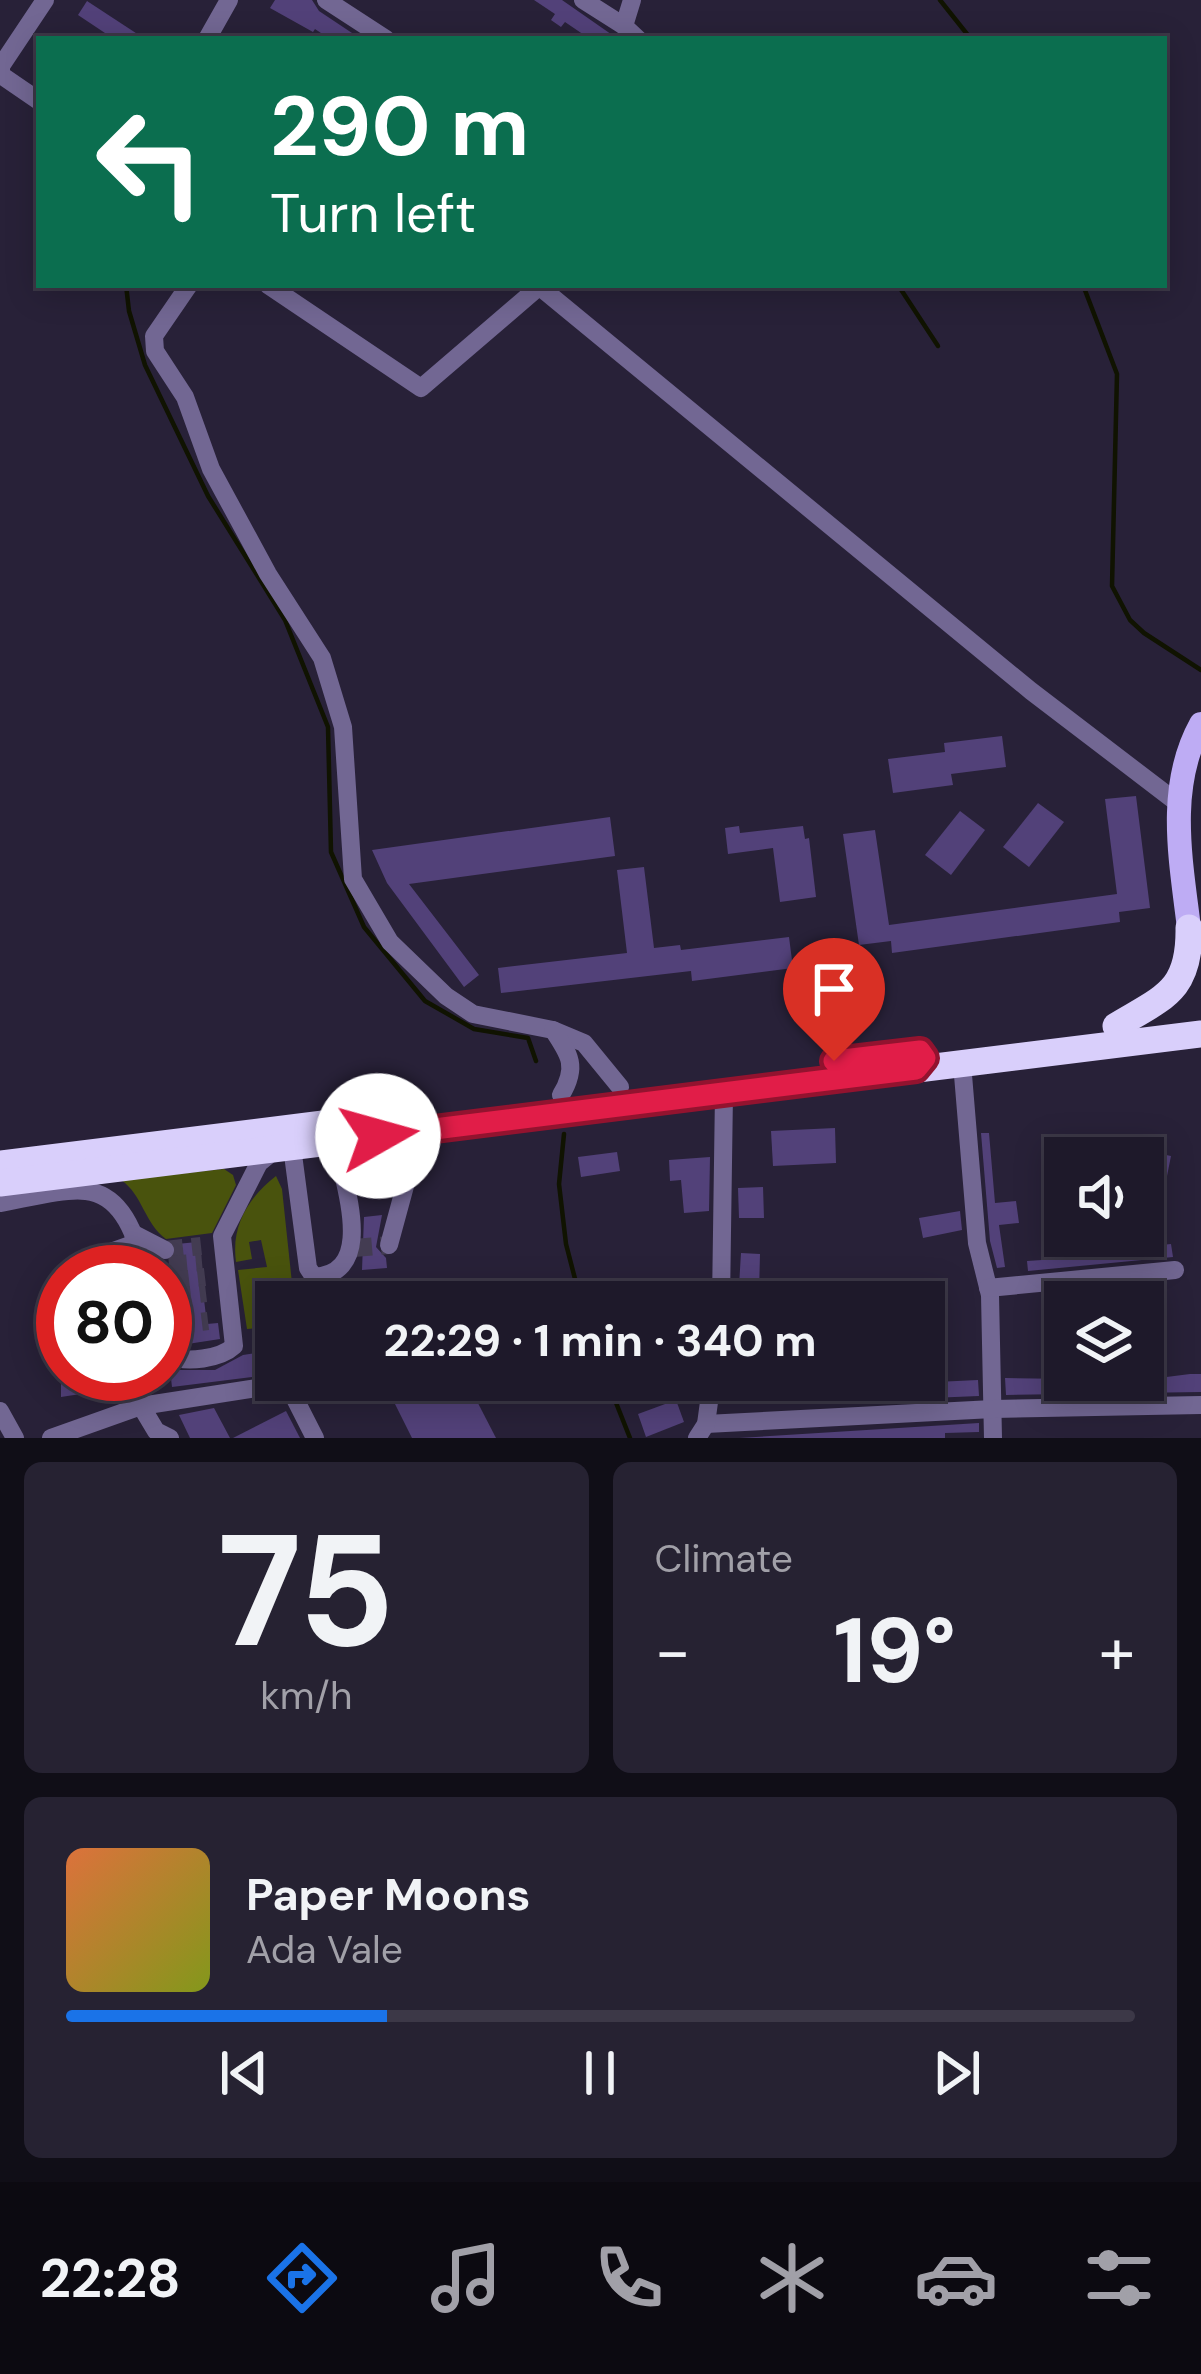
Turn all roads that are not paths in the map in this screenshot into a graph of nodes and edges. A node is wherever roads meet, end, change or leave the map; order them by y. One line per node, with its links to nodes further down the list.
1 (45, 0): 9 (street)
2 (229, 0): 7 (street)
3 (326, 0): 8 (street)
4 (583, 0): 6 (street)
5 (632, 0): 6 (street)
6 (631, 32)
7 (209, 36)
8 (381, 36)
9 (0, 75): 10 (street)
10 (36, 99)
11 (186, 288): 21 (street)
12 (272, 288): 13 (street)
13 (533, 288)
14 (535, 288): 16 (street)
15 (1201, 724): 16 (main road)
16 (1179, 804): 17 (main road)
17 (1189, 928): 18 (highway)
18 (1195, 971): 20 (highway)
19 (1201, 1016): 20 (highway)
20 (1116, 1026): 23 (highway)
21 (553, 1030): 25 (street); 27 (street)
22 (1201, 1034): 24 (highway)
23 (918, 1060): 24 (highway); 25 (highway); 26 (highway)
24 (962, 1063): 40 (street)
25 (620, 1088): 27 (highway)
26 (724, 1093): 28 (highway); 38 (street)
27 (561, 1095): 31 (highway)
28 (420, 1131): 29 (highway); 35 (street)
29 (336, 1142): 30 (highway); 30 (street)
30 (284, 1148): 32 (highway); 37 (street)
31 (0, 1164)
32 (0, 1183)
33 (0, 1203): 34 (street)
34 (141, 1245)
35 (389, 1245)
36 (1175, 1270): 40 (street)
37 (226, 1275): 39 (street); 39 (street); 39 (street); 41 (street)
38 (721, 1281)
39 (205, 1285)
40 (988, 1288): 47 (street)
41 (192, 1358)
42 (255, 1388): 46 (street)
43 (296, 1401): 53 (street)
44 (708, 1401): 49 (street)
45 (1201, 1405): 47 (street)
46 (141, 1406): 51 (street); 52 (street)
47 (993, 1409): 49 (street); 54 (street)
48 (0, 1411): 50 (street)
49 (702, 1431)
50 (15, 1438)
51 (51, 1438)
52 (170, 1438)
53 (315, 1438)
54 (993, 1438)

